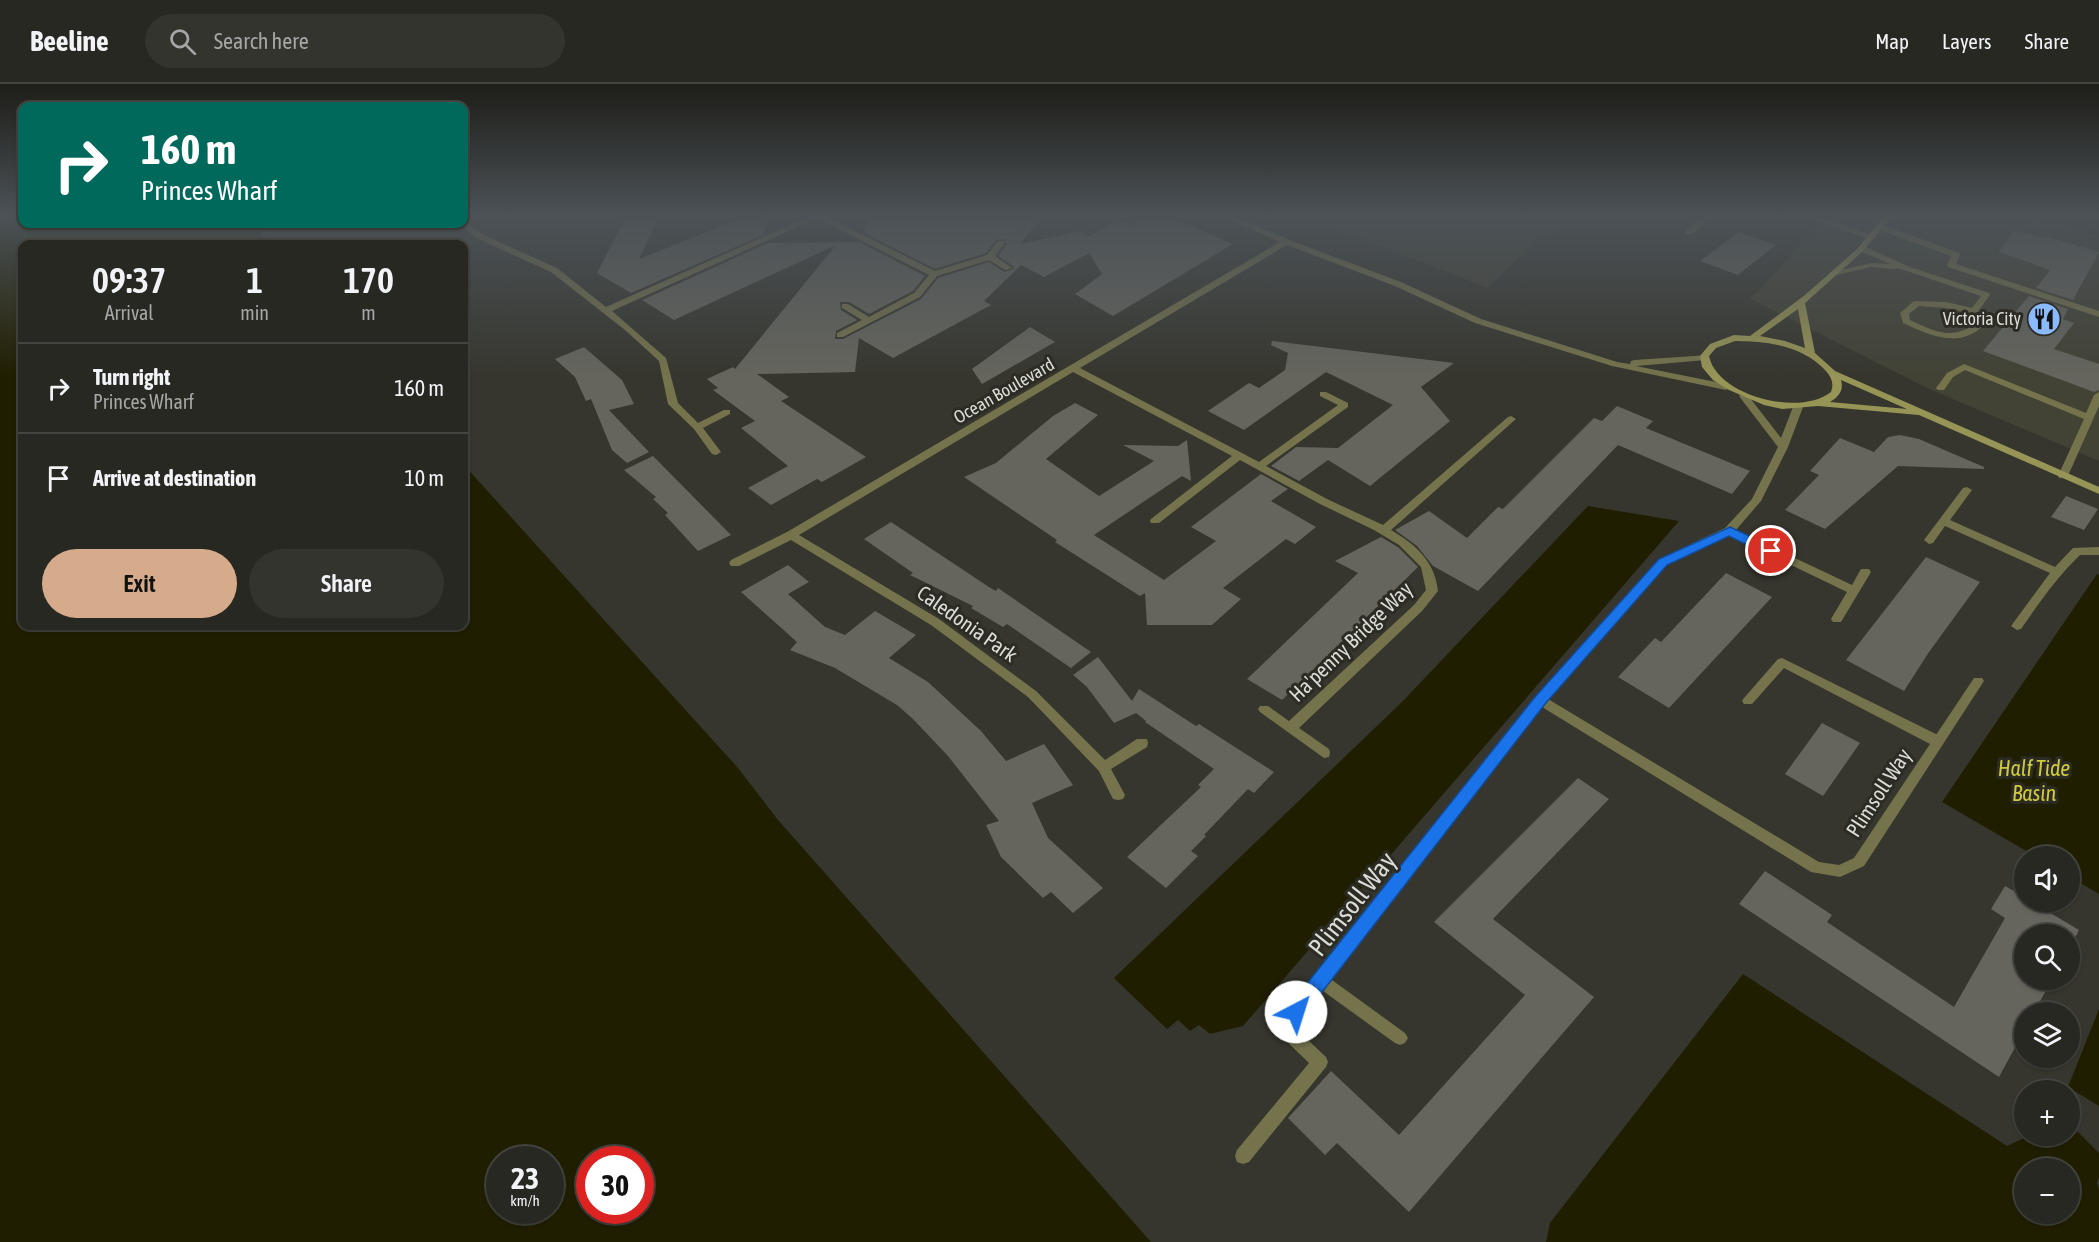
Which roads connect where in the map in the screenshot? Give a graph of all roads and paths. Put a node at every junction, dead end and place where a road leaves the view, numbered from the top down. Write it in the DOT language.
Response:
graph roads {
  1 [pos="553,269"];
  2 [pos="697,269"];
  3 [pos="924,269"];
  4 [pos="950,269"];
  5 [pos="1241,269"];
  6 [pos="1358,269"];
  7 [pos="1840,269"];
  8 [pos="1854,269"];
  9 [pos="1907,269"];
  10 [pos="1962,269"];
  11 [pos="934,274"];
  12 [pos="1834,274"];
  13 [pos="1801,303"];
  14 [pos="845,306"];
  15 [pos="604,311"];
  16 [pos="1974,311"];
  17 [pos="2099,314"];
  18 [pos="868,320"];
  19 [pos="840,335"];
  20 [pos="1752,338"];
  21 [pos="1811,355"];
  22 [pos="1706,357"];
  23 [pos="1615,364"];
  24 [pos="1074,369"];
  25 [pos="1833,373"];
  26 [pos="1726,387"];
  27 [pos="1941,388"];
  28 [pos="1323,394"];
  29 [pos="2099,395"];
  30 [pos="1744,396"];
  31 [pos="1821,404"];
  32 [pos="1798,407"];
  33 [pos="727,412"];
  34 [pos="1927,414"];
  35 [pos="2088,417"];
  36 [pos="1511,419"];
  37 [pos="697,427"];
  38 [pos="1783,447"];
  39 [pos="716,452"];
  40 [pos="1240,456"];
  41 [pos="1260,466"];
  42 [pos="2063,476"];
  43 [pos="1966,490"];
  44 [pos="2099,491"];
  45 [pos="1155,521"];
  46 [pos="1942,521"];
  47 [pos="1383,531"];
  48 [pos="1730,531"];
  49 [pos="791,535"];
  50 [pos="1929,540"];
  51 [pos="2099,551"];
  52 [pos="735,563"];
  53 [pos="2055,571"];
  54 [pos="1865,572"];
  55 [pos="1853,590"];
  56 [pos="1837,619"];
  57 [pos="2017,626"];
  58 [pos="1978,681"];
  59 [pos="1540,700"];
  60 [pos="1748,701"];
  61 [pos="1264,709"];
  62 [pos="1290,728"];
  63 [pos="1937,741"];
  64 [pos="1142,743"];
  65 [pos="1324,753"];
  66 [pos="1104,767"];
  67 [pos="1118,795"];
  68 [pos="1322,981"];
  69 [pos="1400,1038"];
  70 [pos="1243,1156"];
  1 -- 15 [label="street"];
  2 -- 15 [label="street"];
  3 -- 11 [label="street"];
  4 -- 11 [label="street"];
  5 -- 24 [label="street, Ocean Boulevard"];
  6 -- 23 [label="street"];
  7 -- 12 [label="street"];
  8 -- 12 [label="street"];
  9 -- 16 [label="street"];
  10 -- 17 [label="street"];
  11 -- 18 [label="street"];
  12 -- 13 [label="street"];
  13 -- 20 [label="street"];
  13 -- 21 [label="street"];
  14 -- 18 [label="street"];
  15 -- 37 [label="street"];
  16 -- 16 [label="street"];
  18 -- 19 [label="street"];
  20 -- 21 [label="street"];
  20 -- 22 [label="street"];
  21 -- 25 [label="street"];
  22 -- 23 [label="street"];
  22 -- 26 [label="street"];
  23 -- 26 [label="street"];
  24 -- 40 [label="street, Ha'penny Bridge Way"];
  24 -- 49 [label="street, Ocean Boulevard"];
  25 -- 31 [label="street"];
  25 -- 34 [label="street"];
  26 -- 30 [label="street"];
  27 -- 35 [label="street"];
  28 -- 41 [label="street"];
  29 -- 35 [label="street"];
  30 -- 32 [label="street"];
  30 -- 38 [label="street"];
  31 -- 32 [label="street"];
  31 -- 34 [label="street"];
  32 -- 38 [label="street, Plimsoll Way"];
  33 -- 37 [label="street"];
  34 -- 42 [label="street"];
  35 -- 42 [label="street"];
  36 -- 47 [label="street"];
  37 -- 39 [label="street"];
  38 -- 48 [label="street, Plimsoll Way"];
  40 -- 41 [label="street, Ha'penny Bridge Way"];
  40 -- 45 [label="street"];
  41 -- 47 [label="street, Ha'penny Bridge Way"];
  42 -- 44 [label="street"];
  43 -- 46 [label="street"];
  46 -- 50 [label="street"];
  46 -- 53 [label="street"];
  47 -- 62 [label="street, Ha'penny Bridge Way"];
  48 -- 55 [label="street"];
  48 -- 59 [label="street, Plimsoll Way"];
  49 -- 52 [label="street, Ocean Boulevard"];
  49 -- 66 [label="street, Caledonia Park"];
  51 -- 53 [label="street"];
  53 -- 57 [label="street"];
  54 -- 55 [label="street"];
  55 -- 56 [label="street"];
  58 -- 63 [label="street, Plimsoll Way"];
  59 -- 63 [label="street, Plimsoll Way"];
  59 -- 68 [label="street, Plimsoll Way"];
  60 -- 63 [label="street"];
  61 -- 62 [label="street, Ha'penny Bridge Way"];
  62 -- 65 [label="street, Ha'penny Bridge Way"];
  64 -- 66 [label="street"];
  66 -- 67 [label="street, Caledonia Park"];
  68 -- 69 [label="street"];
  68 -- 70 [label="street, Plimsoll Way"];
}
